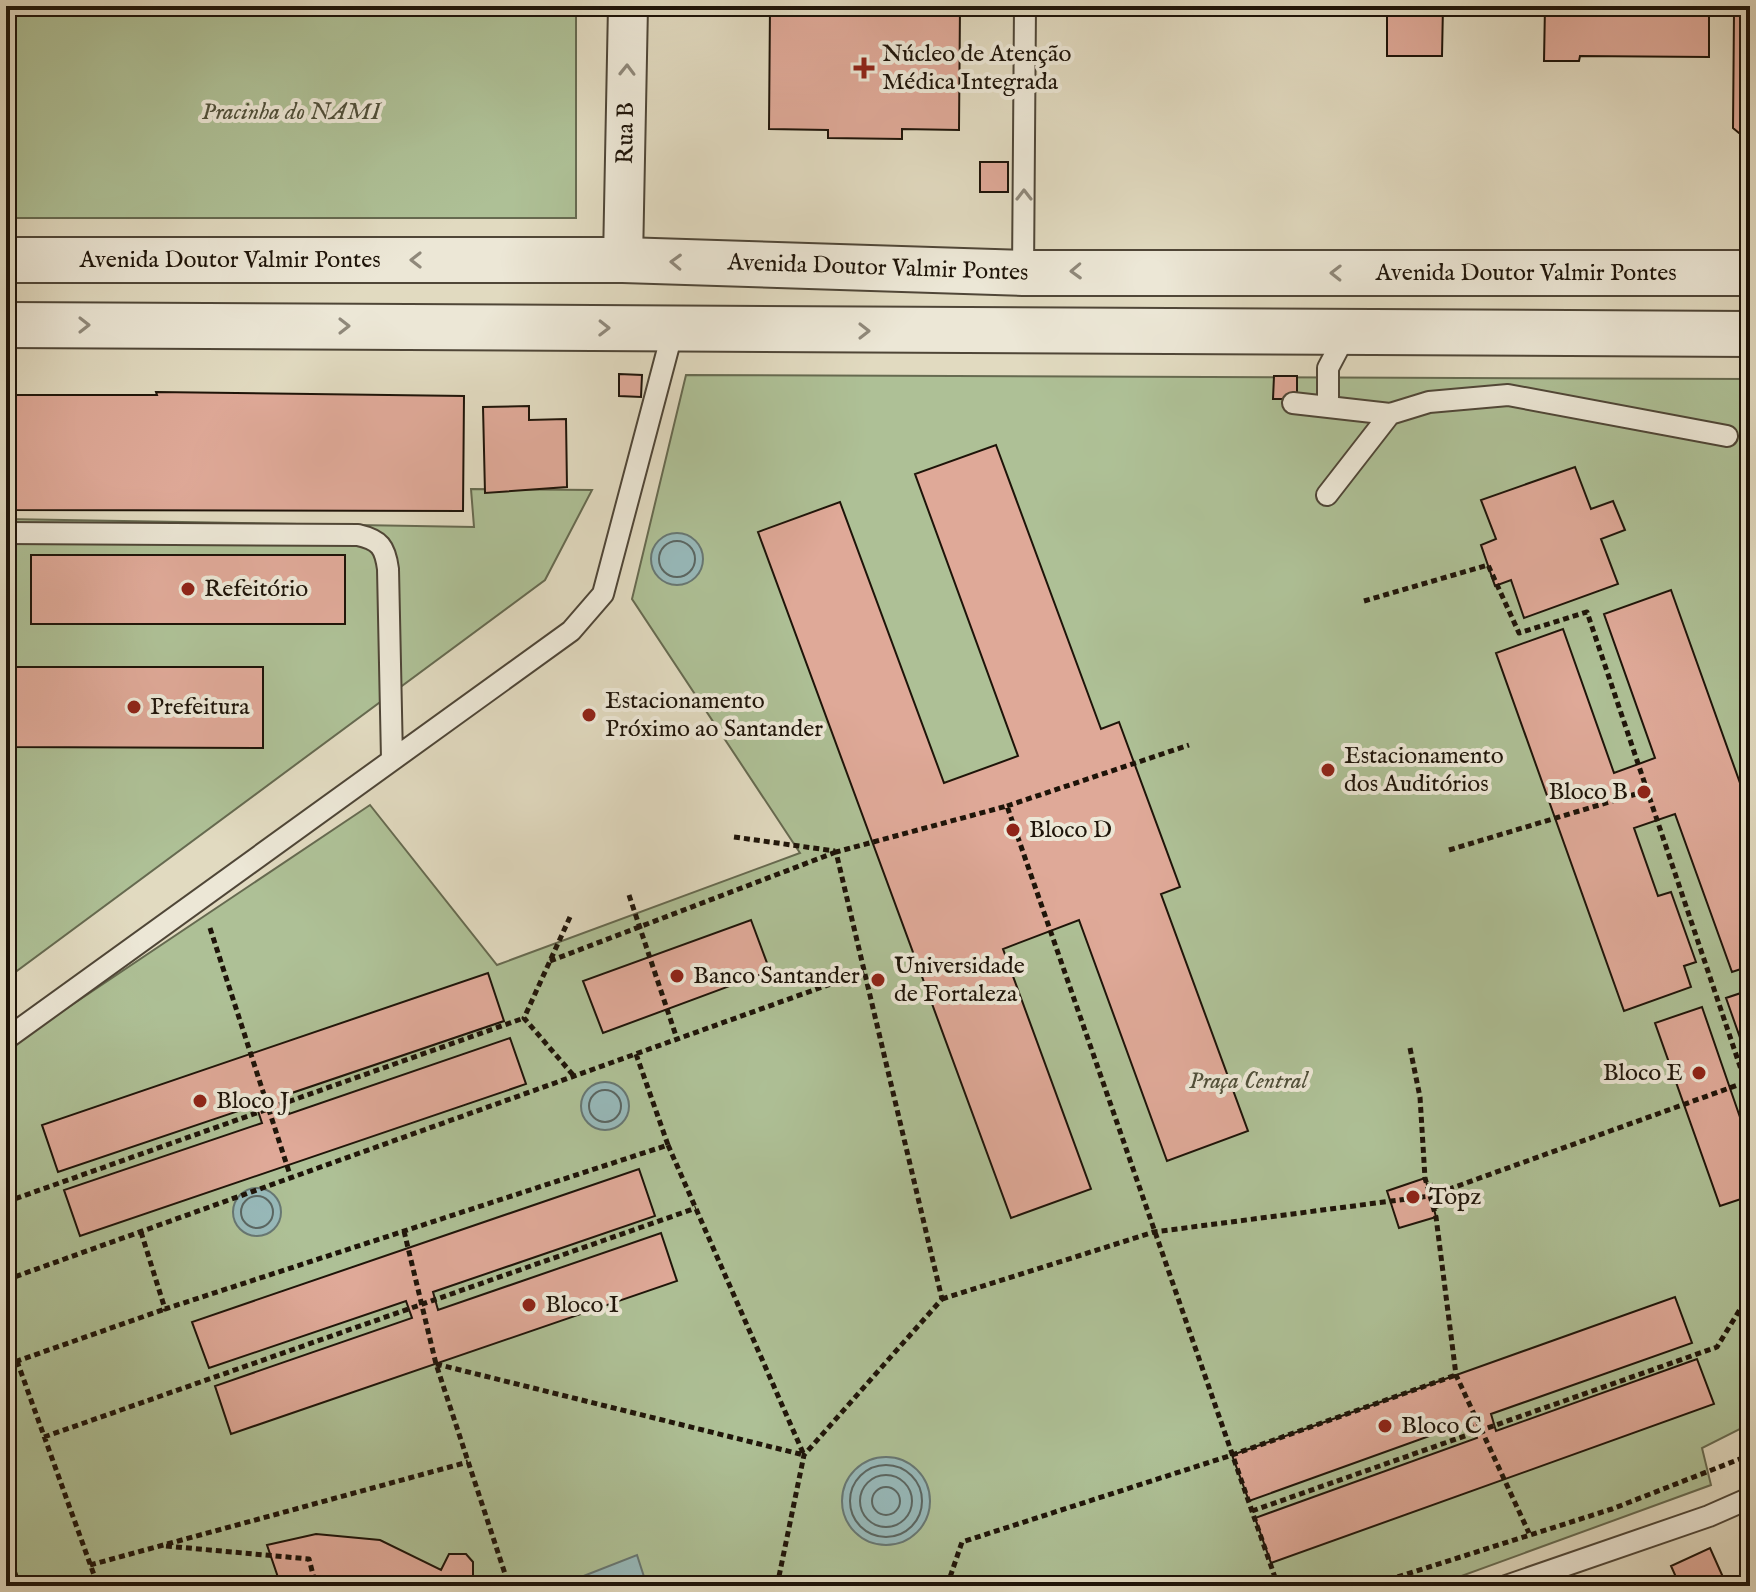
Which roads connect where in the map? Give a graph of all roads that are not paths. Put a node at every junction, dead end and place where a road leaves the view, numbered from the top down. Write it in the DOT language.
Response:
graph roads {
  1 [pos="628,6"];
  2 [pos="1025,6"];
  3 [pos="6,260"];
  4 [pos="623,260"];
  5 [pos="1023,273"];
  6 [pos="1750,273"];
  7 [pos="6,325"];
  8 [pos="673,330"];
  9 [pos="1347,332"];
  10 [pos="1750,334"];
  11 [pos="1293,403"];
  12 [pos="1328,406"];
  13 [pos="1390,414"];
  14 [pos="1727,436"];
  15 [pos="1327,495"];
  16 [pos="6,533"];
  17 [pos="392,759"];
  18 [pos="6,1039"];
  19 [pos="1750,1498"];
  20 [pos="1750,1509"];
  21 [pos="1506,1586"];
  4 -- 1 [label="street, Rua B, one-way"];
  5 -- 2 [label="lane, one-way"];
  4 -- 3 [label="street, Avenida Doutor Valmir Pontes, one-way"];
  5 -- 4 [label="street, Avenida Doutor Valmir Pontes, one-way"];
  6 -- 5 [label="street, Avenida Doutor Valmir Pontes, one-way"];
  7 -- 8 [label="street, one-way"];
  8 -- 9 [label="street, one-way"];
  8 -- 17 [label="lane"];
  9 -- 10 [label="street"];
  9 -- 12 [label="lane"];
  11 -- 12 [label="lane"];
  12 -- 13 [label="lane"];
  13 -- 14 [label="lane"];
  13 -- 15 [label="lane"];
  16 -- 17 [label="lane"];
  17 -- 18 [label="lane"];
  19 -- 20 [label="lane"];
  19 -- 21 [label="lane"];
}
